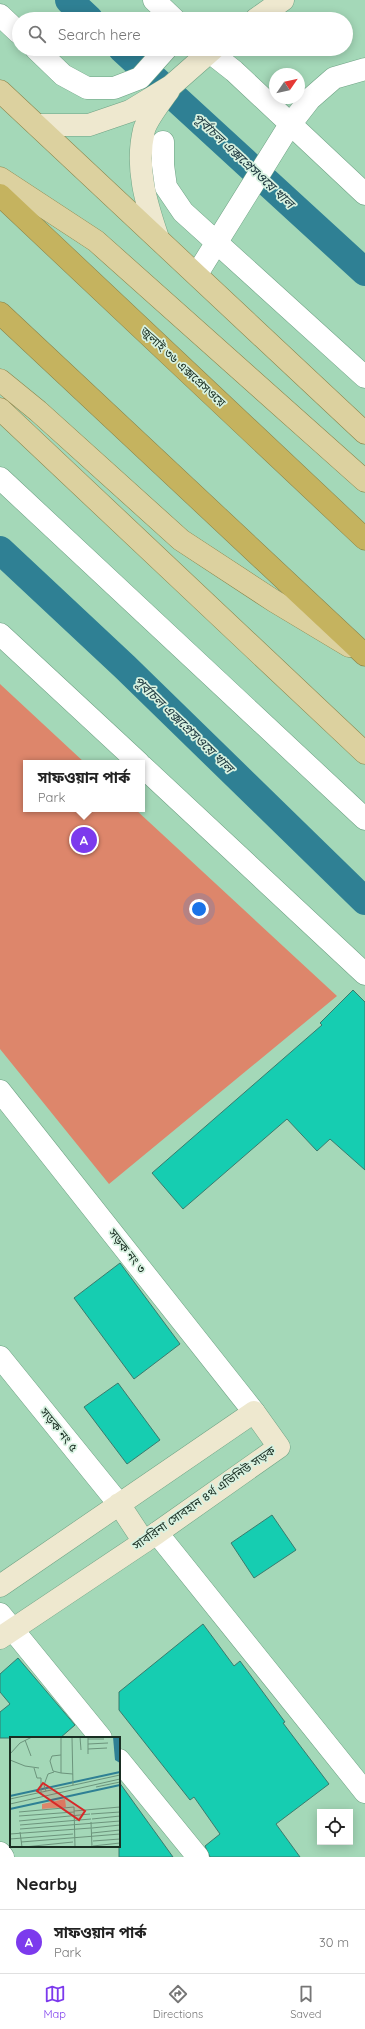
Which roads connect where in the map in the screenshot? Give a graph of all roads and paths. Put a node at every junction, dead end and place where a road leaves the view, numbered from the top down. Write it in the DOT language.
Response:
graph roads {
  1 [pos="154,0"];
  2 [pos="283,0"];
  3 [pos="167,12"];
  4 [pos="266,12"];
  5 [pos="0,16"];
  6 [pos="12,27"];
  7 [pos="43,56"];
  8 [pos="160,56"];
  9 [pos="203,56"];
  10 [pos="216,56"];
  11 [pos="365,69"];
  12 [pos="171,86"];
  13 [pos="0,91"];
  14 [pos="37,125"];
  15 [pos="163,142"];
  16 [pos="0,178"];
  17 [pos="365,194"];
  18 [pos="0,195"];
  19 [pos="158,238"];
  20 [pos="197,274"];
  21 [pos="0,313"];
  22 [pos="365,377"];
  23 [pos="0,380"];
  24 [pos="0,409"];
  25 [pos="365,433"];
  26 [pos="0,478"];
  27 [pos="365,481"];
  28 [pos="365,539"];
  29 [pos="0,634"];
  30 [pos="365,656"];
  31 [pos="365,753"];
  32 [pos="136,760"];
  33 [pos="145,769"];
  34 [pos="365,819"];
  35 [pos="365,974"];
  36 [pos="0,1091"];
  37 [pos="0,1357"];
  38 [pos="254,1412"];
  39 [pos="118,1504"];
  40 [pos="150,1537"];
  41 [pos="0,1586"];
  42 [pos="4,1627"];
  43 [pos="100,1737"];
  44 [pos="120,1761"];
  45 [pos="365,1792"];
  46 [pos="0,1853"];
  47 [pos="3,1857"];
  48 [pos="198,1857"];
  1 -- 3 [label="street"];
  2 -- 4 [label="street"];
  5 -- 6 [label="street"];
  7 -- 8 [label="street"];
  9 -- 12 [label="street"];
  10 -- 17 [label="street"];
  11 -- 20 [label="street"];
  12 -- 14 [label="street"];
  12 -- 19 [label="street"];
  13 -- 14 [label="main road"];
  14 -- 19 [label="main road"];
  15 -- 22 [label="street"];
  16 -- 27 [label="main road"];
  18 -- 28 [label="highway, জুলাই ৩৬ এক্সপ্রেসওয়ে"];
  19 -- 20 [label="main road"];
  20 -- 25 [label="main road"];
  21 -- 30 [label="highway"];
  23 -- 30 [label="main road"];
  24 -- 31 [label="main road"];
  26 -- 34 [label="street"];
  29 -- 32 [label="street"];
  33 -- 35 [label="street"];
  36 -- 38 [label="street, সড়ক নং ৩"];
  37 -- 39 [label="street, সড়ক নং ৫"];
  38 -- 39 [label="street"];
  38 -- 40 [label="street, সাবরিনা সোবহান ৪র্থ এভিনিউ সড়ক"];
  39 -- 40 [label="street"];
  39 -- 41 [label="street"];
  40 -- 42 [label="street, সাবরিনা সোবহান ৪র্থ এভিনিউ সড়ক"];
  40 -- 45 [label="street"];
  42 -- 43 [label="street"];
  44 -- 48 [label="street"];
  46 -- 47 [label="street"];
}
